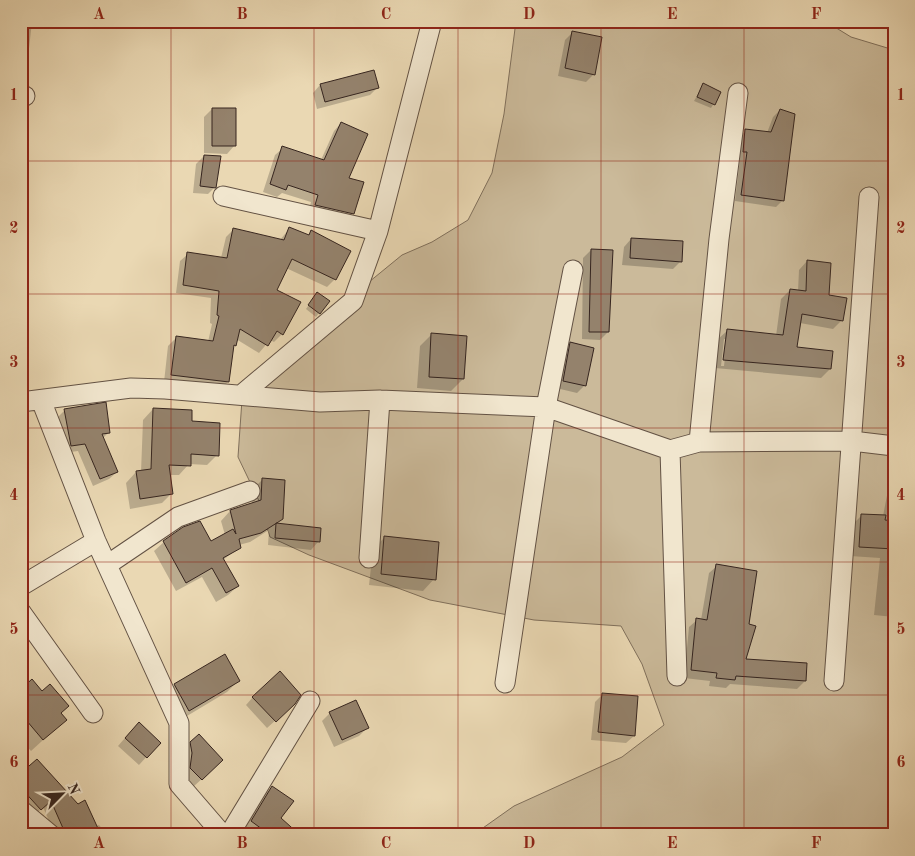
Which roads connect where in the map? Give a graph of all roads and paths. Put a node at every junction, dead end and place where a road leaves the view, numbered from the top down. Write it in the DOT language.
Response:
graph roads {
  1 [pos="432,21"];
  2 [pos="738,93"];
  3 [pos="223,196"];
  4 [pos="869,197"];
  5 [pos="378,232"];
  6 [pos="573,270"];
  7 [pos="241,395"];
  8 [pos="41,400"];
  9 [pos="380,400"];
  10 [pos="21,402"];
  11 [pos="546,407"];
  12 [pos="852,441"];
  13 [pos="699,442"];
  14 [pos="894,446"];
  15 [pos="670,450"];
  16 [pos="250,491"];
  17 [pos="96,540"];
  18 [pos="369,558"];
  19 [pos="107,565"];
  20 [pos="21,586"];
  21 [pos="21,612"];
  22 [pos="678,676"];
  23 [pos="834,681"];
  24 [pos="505,683"];
  25 [pos="310,701"];
  26 [pos="93,713"];
  27 [pos="21,810"];
  28 [pos="51,835"];
  29 [pos="223,835"];
  30 [pos="229,835"];
  1 -- 5 [label="street"];
  2 -- 13 [label="street"];
  3 -- 5 [label="street"];
  4 -- 12 [label="street"];
  5 -- 7 [label="street"];
  6 -- 11 [label="street"];
  7 -- 8 [label="street"];
  7 -- 9 [label="street"];
  8 -- 10 [label="street"];
  8 -- 17 [label="street"];
  9 -- 11 [label="street"];
  9 -- 18 [label="street"];
  11 -- 15 [label="street"];
  11 -- 24 [label="street"];
  12 -- 13 [label="street"];
  12 -- 14 [label="street"];
  12 -- 23 [label="street"];
  13 -- 15 [label="street"];
  15 -- 22 [label="street"];
  16 -- 19 [label="street"];
  17 -- 19 [label="street"];
  17 -- 20 [label="street"];
  19 -- 29 [label="street"];
  21 -- 26 [label="street"];
  25 -- 30 [label="street"];
  27 -- 28 [label="street"];
}
